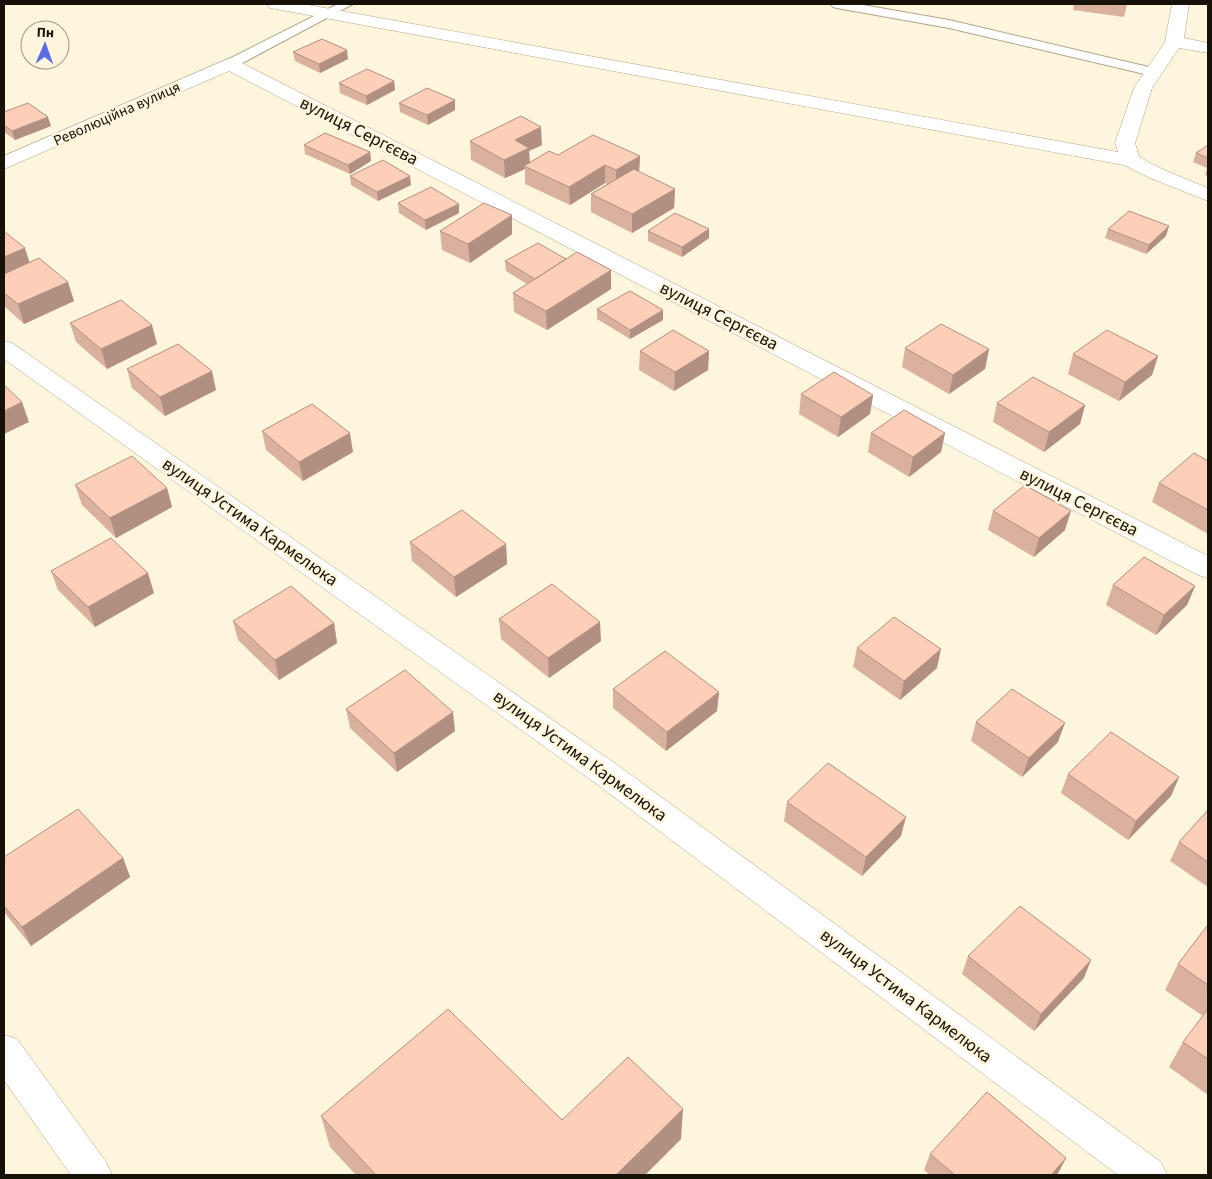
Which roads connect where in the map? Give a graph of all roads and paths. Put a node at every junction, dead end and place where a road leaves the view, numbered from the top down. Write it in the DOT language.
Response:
graph roads {
  1 [pos="276,4"];
  2 [pos="347,4"];
  3 [pos="837,4"];
  4 [pos="1181,4"];
  5 [pos="328,13"];
  6 [pos="1174,42"];
  7 [pos="1208,48"];
  8 [pos="230,64"];
  9 [pos="1153,72"];
  10 [pos="1130,160"];
  11 [pos="4,163"];
  12 [pos="1208,195"];
  13 [pos="4,348"];
  14 [pos="1208,568"];
  15 [pos="4,1051"];
  16 [pos="93,1175"];
  17 [pos="1148,1175"];
  1 -- 5 [label="street"];
  2 -- 5 [label="lane"];
  3 -- 9 [label="lane"];
  4 -- 6 [label="street"];
  5 -- 8 [label="lane"];
  5 -- 10 [label="street"];
  6 -- 7 [label="street"];
  6 -- 9 [label="street"];
  8 -- 11 [label="street, Революційна вулиця"];
  8 -- 14 [label="street, вулиця Сергєєва"];
  9 -- 10 [label="street"];
  10 -- 12 [label="street"];
  13 -- 17 [label="street, вулиця Устима Кармелюка"];
  15 -- 16 [label="street"];
}
